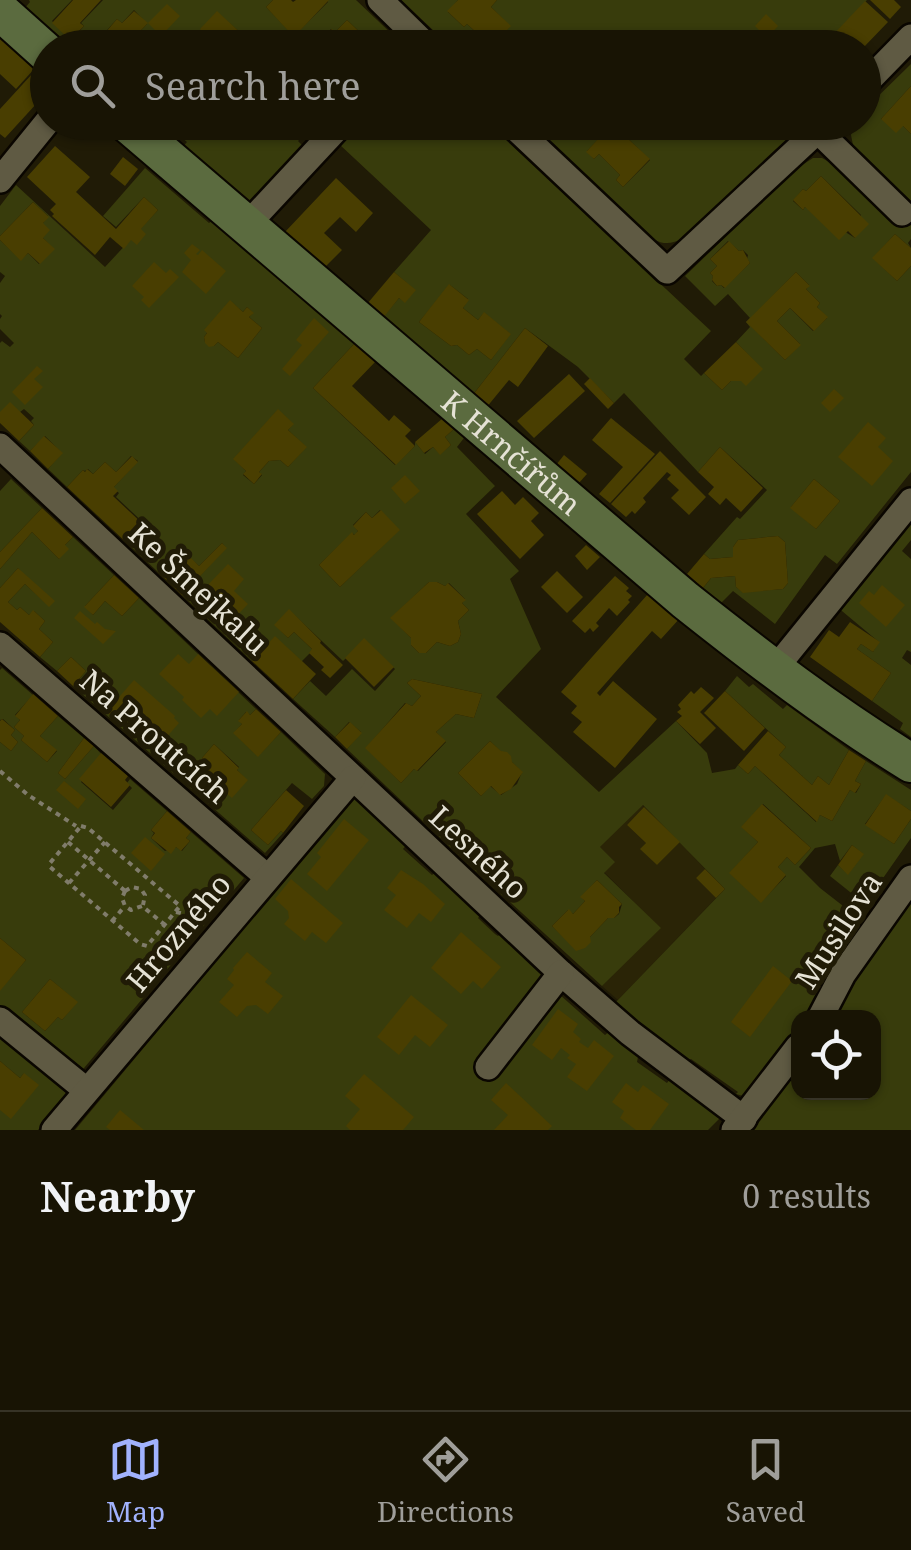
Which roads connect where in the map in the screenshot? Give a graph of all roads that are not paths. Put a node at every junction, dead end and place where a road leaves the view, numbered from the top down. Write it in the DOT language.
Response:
graph roads {
  1 [pos="380,0"];
  2 [pos="0,11"];
  3 [pos="407,30"];
  4 [pos="911,37"];
  5 [pos="30,38"];
  6 [pos="881,68"];
  7 [pos="33,140"];
  8 [pos="147,140"];
  9 [pos="326,140"];
  10 [pos="528,140"];
  11 [pos="809,140"];
  12 [pos="835,140"];
  13 [pos="0,180"];
  14 [pos="902,213"];
  15 [pos="246,225"];
  16 [pos="0,446"];
  17 [pos="911,501"];
  18 [pos="0,644"];
  19 [pos="774,670"];
  20 [pos="911,763"];
  21 [pos="353,778"];
  22 [pos="268,877"];
  23 [pos="911,878"];
  24 [pos="561,973"];
  25 [pos="824,1010"];
  26 [pos="0,1020"];
  27 [pos="791,1056"];
  28 [pos="488,1067"];
  29 [pos="86,1090"];
  30 [pos="739,1125"];
  31 [pos="54,1130"];
  1 -- 3 [label="street"];
  2 -- 5 [label="street"];
  4 -- 6 [label="street"];
  7 -- 13 [label="street"];
  8 -- 15 [label="street, K Hrnčířům"];
  9 -- 15 [label="street"];
  10 -- 11 [label="street"];
  12 -- 14 [label="street"];
  15 -- 19 [label="street, K Hrnčířům"];
  16 -- 21 [label="street, Ke Šmejkalu"];
  17 -- 19 [label="street"];
  18 -- 22 [label="street, Na Proutcích"];
  19 -- 20 [label="street, K Hrnčířům"];
  21 -- 22 [label="street, Hrozného"];
  21 -- 24 [label="street, Lesného"];
  22 -- 29 [label="street, Hrozného"];
  23 -- 25 [label="street, Musilova"];
  24 -- 28 [label="street"];
  24 -- 30 [label="street, Lesného"];
  26 -- 29 [label="street"];
  27 -- 30 [label="street"];
  29 -- 31 [label="street, Hrozného"];
}
